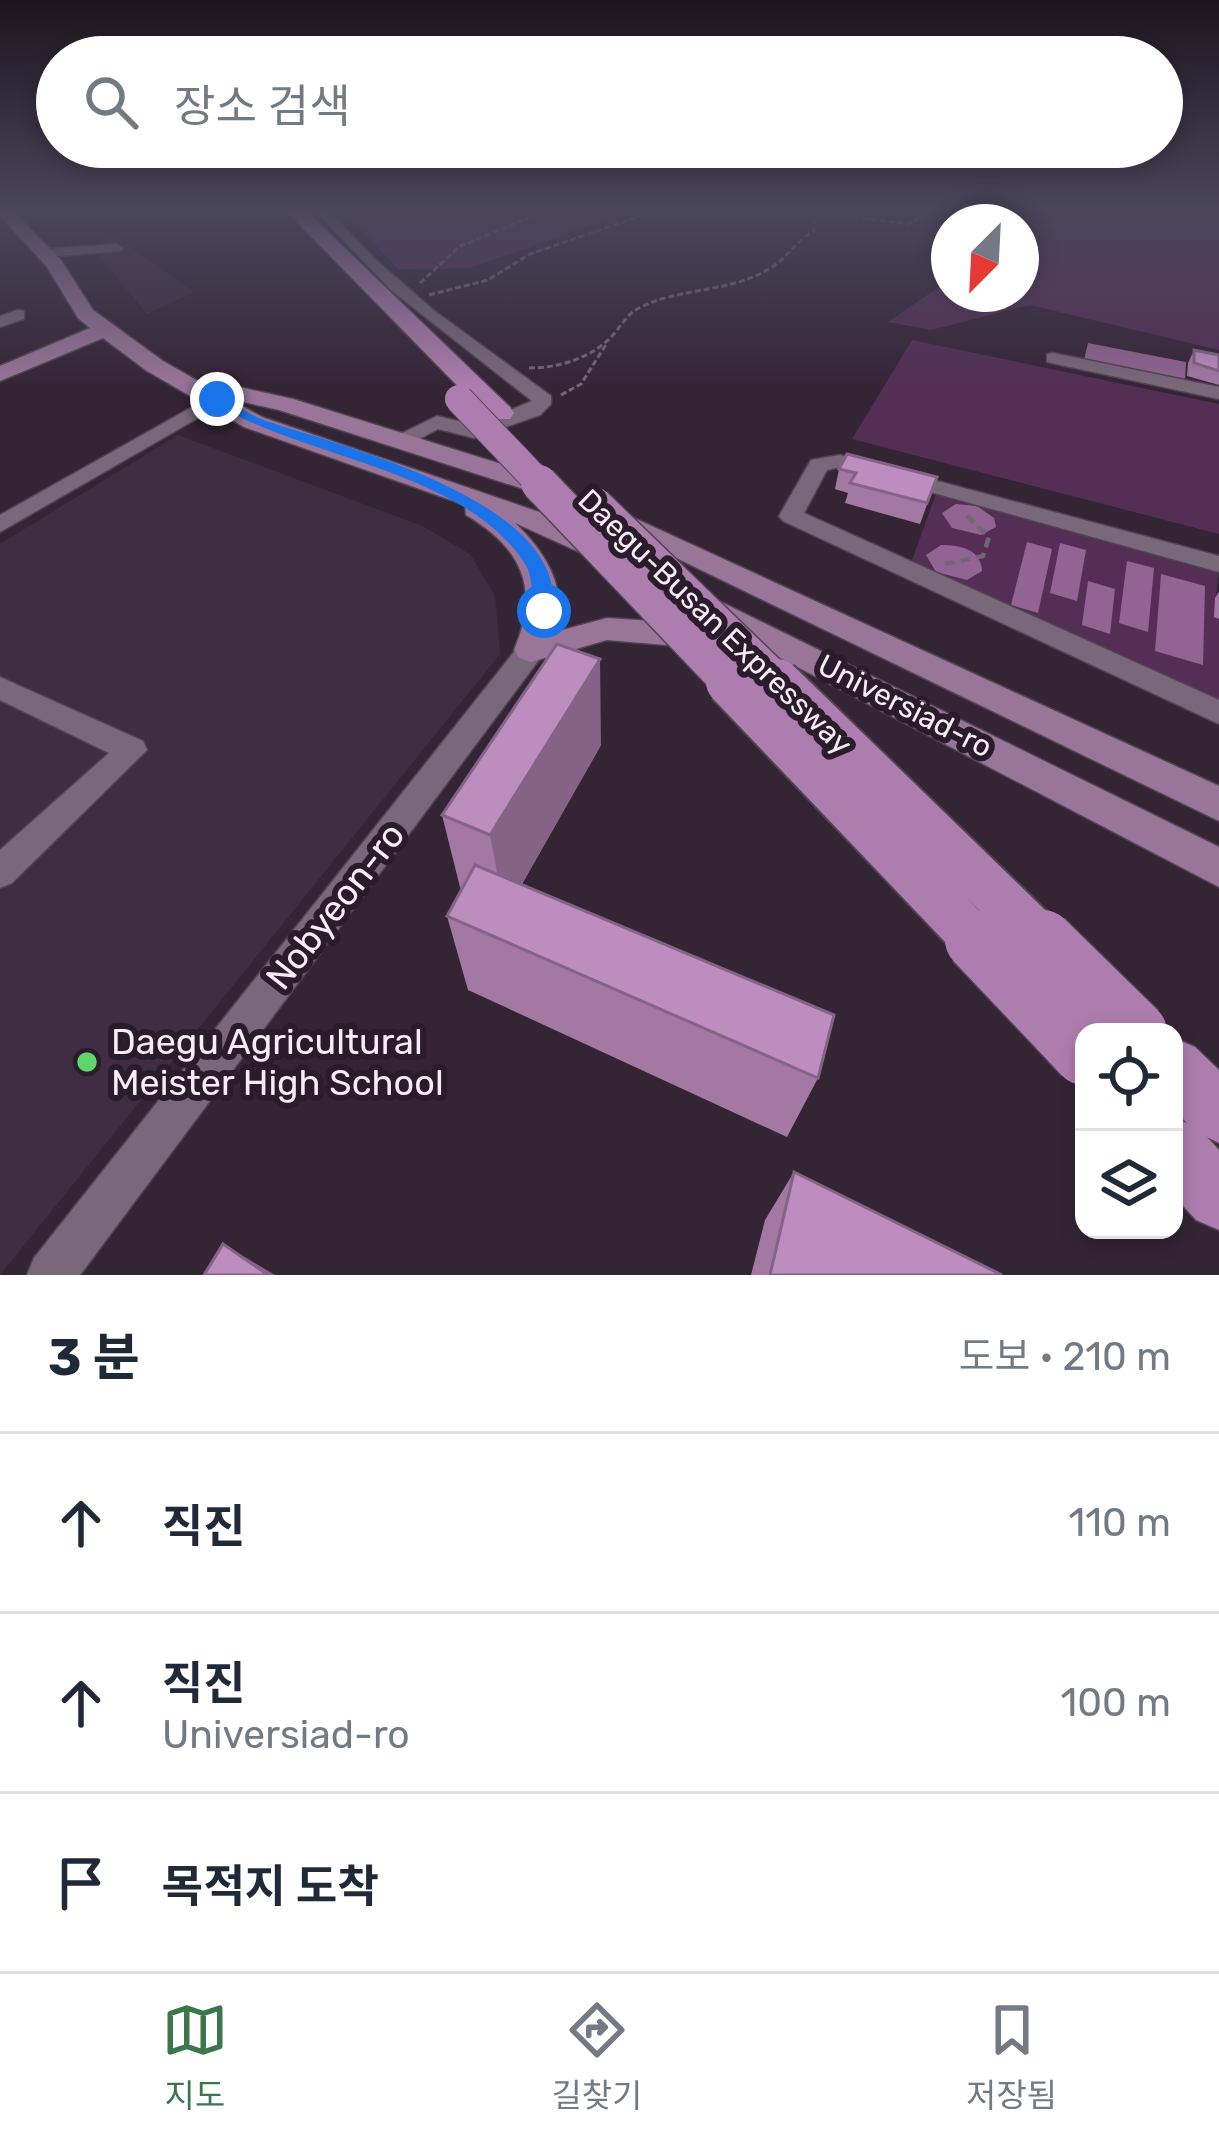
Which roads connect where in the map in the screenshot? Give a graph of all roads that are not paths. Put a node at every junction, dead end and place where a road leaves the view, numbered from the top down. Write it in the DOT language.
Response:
graph roads {
  1 [pos="56,270"];
  2 [pos="344,270"];
  3 [pos="344,270"];
  4 [pos="375,270"];
  5 [pos="103,330"];
  6 [pos="1054,358"];
  7 [pos="0,374"];
  8 [pos="204,391"];
  9 [pos="1219,393"];
  10 [pos="488,395"];
  11 [pos="396,452"];
  12 [pos="0,525"];
  13 [pos="1219,564"];
  14 [pos="531,650"];
  15 [pos="865,685"];
  16 [pos="0,688"];
  17 [pos="1219,713"];
  18 [pos="1219,804"];
  19 [pos="1219,868"];
  20 [pos="0,872"];
  21 [pos="1128,1023"];
  22 [pos="1075,1045"];
  23 [pos="1183,1077"];
  24 [pos="1219,1112"];
  25 [pos="1183,1159"];
  26 [pos="1219,1197"];
  27 [pos="51,1275"];
  1 -- 5 [label="main road, Universiad-ro"];
  2 -- 10 [label="highway, Daegu-Busan Expressway"];
  3 -- 10 [label="highway, Daegu-Busan Expressway"];
  4 -- 10 [label="street"];
  5 -- 7 [label="main road"];
  5 -- 8 [label="main road, Universiad-ro"];
  6 -- 9 [label="street"];
  8 -- 11 [label="main road, Universiad-ro"];
  8 -- 12 [label="street"];
  10 -- 11 [label="street"];
  10 -- 21 [label="highway, Daegu-Busan Expressway, bridge"];
  10 -- 22 [label="highway, Daegu-Busan Expressway, bridge"];
  11 -- 14 [label="main road"];
  11 -- 15 [label="main road, Universiad-ro"];
  11 -- 18 [label="main road, Universiad-ro"];
  13 -- 17 [label="street"];
  14 -- 15 [label="main road"];
  14 -- 27 [label="street, Nobyeon-ro"];
  15 -- 19 [label="main road, Universiad-ro"];
  16 -- 20 [label="street"];
  23 -- 24 [label="highway"];
  25 -- 26 [label="highway"];
}
